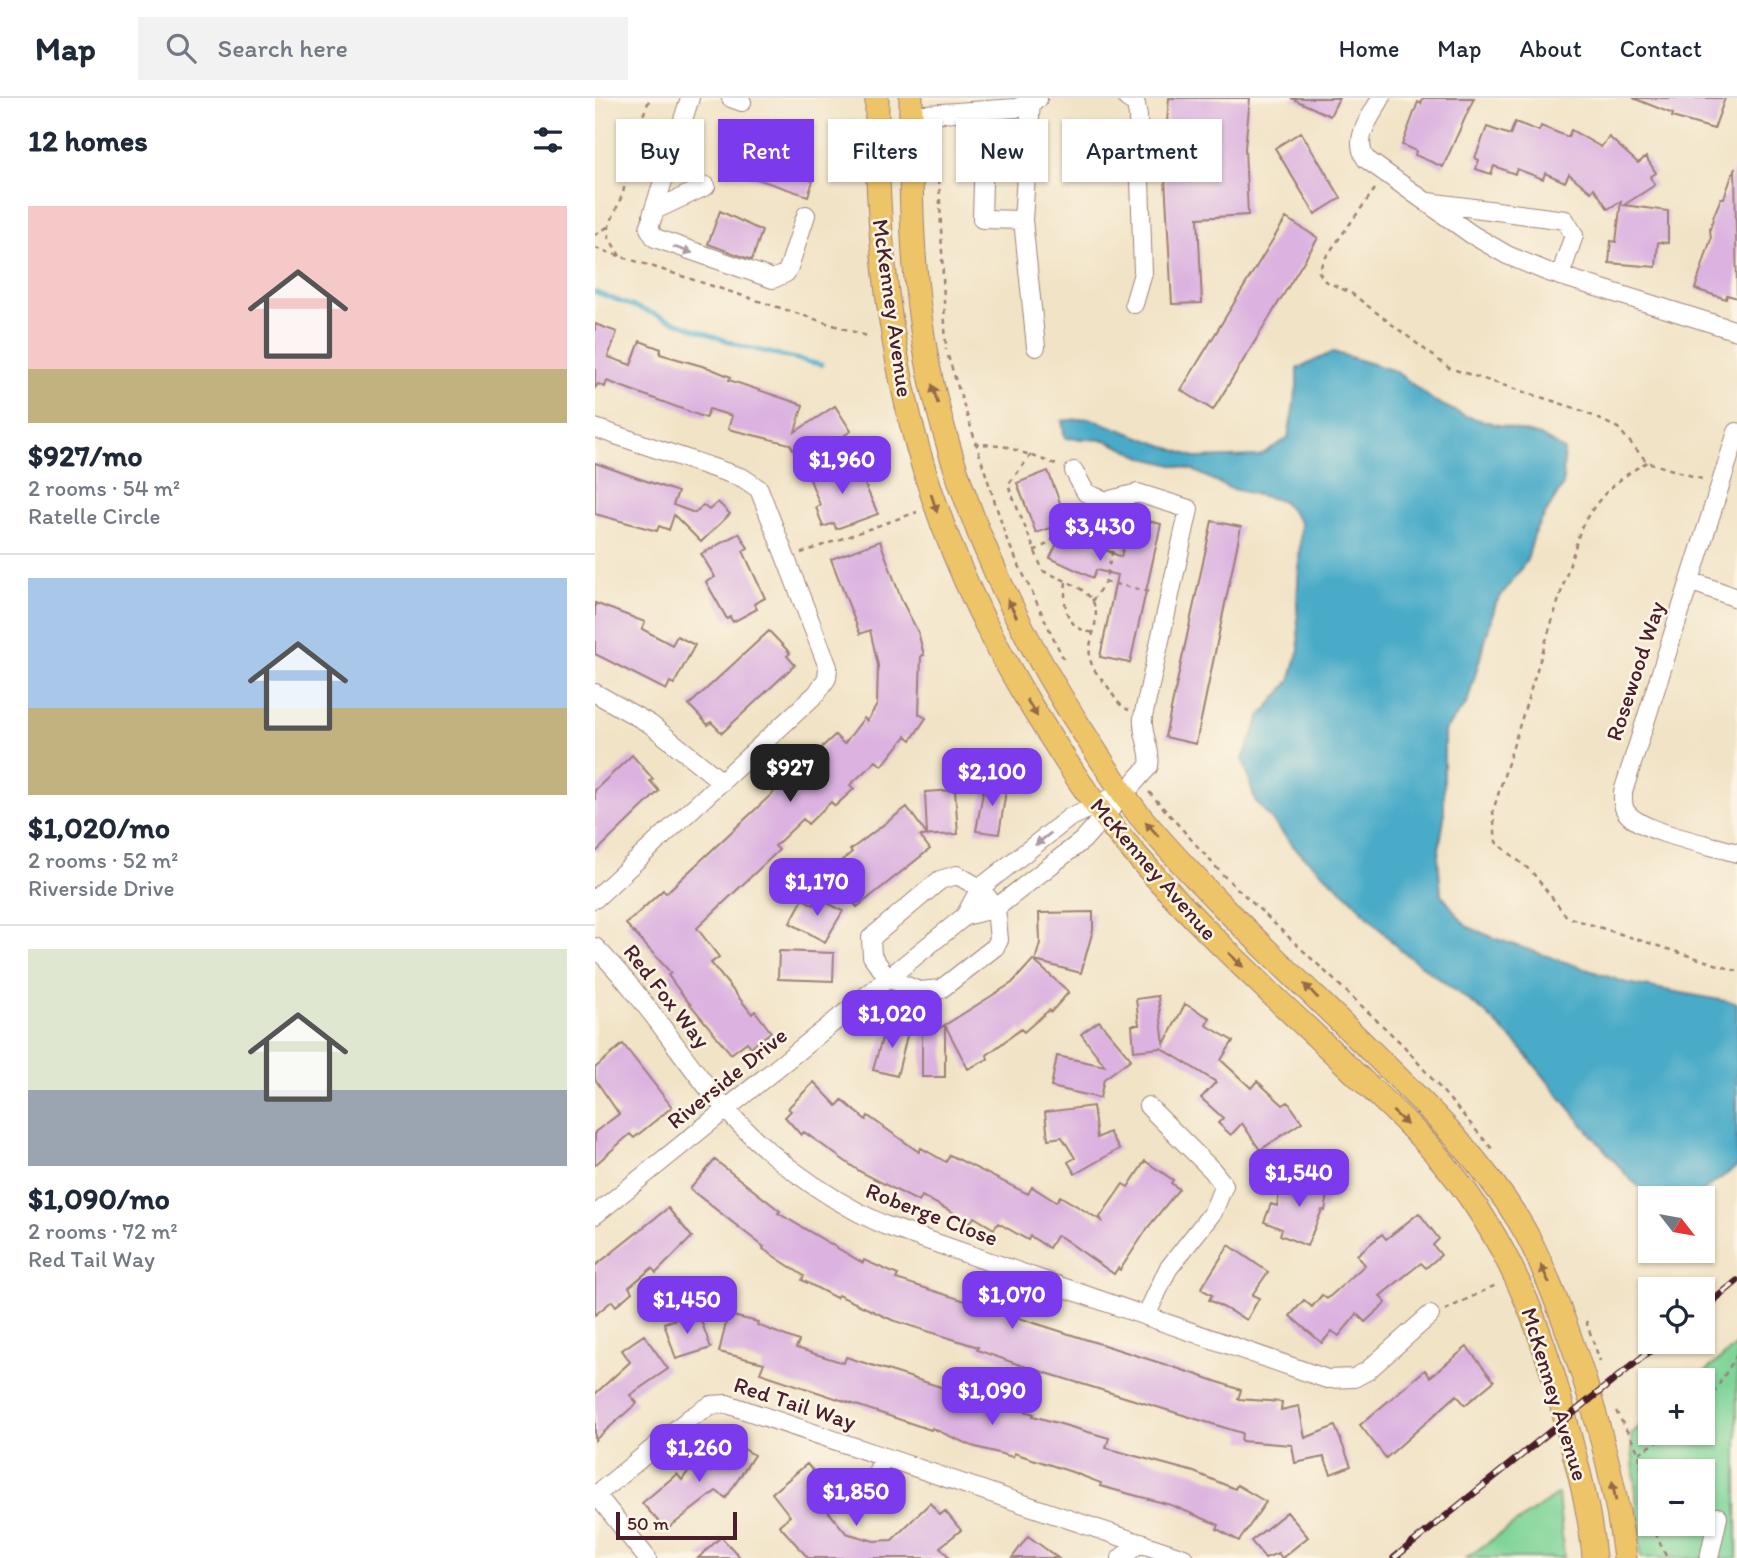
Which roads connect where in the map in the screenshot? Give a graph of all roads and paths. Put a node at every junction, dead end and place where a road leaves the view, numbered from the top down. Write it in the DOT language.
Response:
graph roads {
  1 [pos="650,98"];
  2 [pos="689,98"];
  3 [pos="877,98"];
  4 [pos="1127,98"];
  5 [pos="1381,98"];
  6 [pos="1036,100"];
  7 [pos="911,106"];
  8 [pos="1033,119"];
  9 [pos="938,182"];
  10 [pos="983,182"];
  11 [pos="1025,182"];
  12 [pos="706,186"];
  13 [pos="1375,189"];
  14 [pos="1425,202"];
  15 [pos="806,215"];
  16 [pos="651,220"];
  17 [pos="1023,220"];
  18 [pos="609,226"];
  19 [pos="595,235"];
  20 [pos="595,248"];
  21 [pos="620,256"];
  22 [pos="1560,276"];
  23 [pos="1134,304"];
  24 [pos="1737,331"];
  25 [pos="870,337"];
  26 [pos="1036,347"];
  27 [pos="595,428"];
  28 [pos="1737,432"];
  29 [pos="973,443"];
  30 [pos="1031,455"];
  31 [pos="1647,461"];
  32 [pos="1075,471"];
  33 [pos="1730,476"];
  34 [pos="1702,479"];
  35 [pos="1125,497"];
  36 [pos="1099,498"];
  37 [pos="921,510"];
  38 [pos="1034,551"];
  39 [pos="785,560"];
  40 [pos="1690,581"];
  41 [pos="1066,582"];
  42 [pos="1105,582"];
  43 [pos="1169,596"];
  44 [pos="1737,598"];
  45 [pos="1092,601"];
  46 [pos="1095,634"];
  47 [pos="1067,665"];
  48 [pos="595,693"];
  49 [pos="1144,712"];
  50 [pos="722,782"];
  51 [pos="1122,793"];
  52 [pos="1100,810"];
  53 [pos="1737,853"];
  54 [pos="980,888"];
  55 [pos="595,899"];
  56 [pos="996,908"];
  57 [pos="965,916"];
  58 [pos="595,947"];
  59 [pos="1737,971"];
  60 [pos="888,978"];
  61 [pos="1148,1106"];
  62 [pos="727,1110"];
  63 [pos="595,1215"];
  64 [pos="1498,1284"];
  65 [pos="1430,1315"];
  66 [pos="1146,1316"];
  67 [pos="1737,1355"];
  68 [pos="1715,1391"];
  69 [pos="1653,1445"];
  70 [pos="1639,1453"];
  71 [pos="883,1457"];
  72 [pos="870,1492"];
  73 [pos="596,1494"];
  74 [pos="1718,1517"];
  75 [pos="1657,1536"];
  76 [pos="1142,1542"];
  77 [pos="647,1558"];
  78 [pos="1121,1558"];
  79 [pos="1184,1558"];
  80 [pos="1594,1558"];
  81 [pos="1625,1558"];
  82 [pos="1667,1558"];
  83 [pos="1709,1558"];
  1 -- 18 [label="path"];
  2 -- 16 [label="street"];
  3 -- 52 [label="main road, McKenney Avenue, one-way"];
  4 -- 23 [label="street"];
  5 -- 14 [label="street"];
  6 -- 7 [label="street"];
  6 -- 8 [label="street"];
  51 -- 7 [label="main road, McKenney Avenue, one-way"];
  9 -- 29 [label="path"];
  10 -- 17 [label="street"];
  11 -- 17 [label="street"];
  12 -- 16 [label="street"];
  13 -- 31 [label="path"];
  14 -- 22 [label="street"];
  14 -- 22 [label="street"];
  16 -- 15 [label="street, one-way"];
  17 -- 26 [label="street"];
  18 -- 19 [label="path"];
  18 -- 21 [label="path"];
  20 -- 21 [label="path"];
  21 -- 25 [label="path"];
  22 -- 24 [label="street"];
  27 -- 39 [label="street"];
  28 -- 33 [label="street, Rosewood Way"];
  29 -- 30 [label="path"];
  29 -- 47 [label="path"];
  30 -- 32 [label="path"];
  30 -- 38 [label="path"];
  31 -- 34 [label="path"];
  31 -- 59 [label="path"];
  32 -- 36 [label="street"];
  33 -- 40 [label="street, Rosewood Way"];
  35 -- 36 [label="street"];
  35 -- 42 [label="path"];
  35 -- 43 [label="street"];
  36 -- 38 [label="path"];
  37 -- 39 [label="path"];
  38 -- 41 [label="path"];
  39 -- 50 [label="street"];
  40 -- 44 [label="street"];
  40 -- 53 [label="street, Rosewood Way"];
  41 -- 45 [label="path"];
  41 -- 46 [label="path"];
  42 -- 43 [label="path"];
  42 -- 45 [label="path"];
  43 -- 49 [label="street"];
  45 -- 46 [label="path"];
  46 -- 49 [label="path"];
  48 -- 50 [label="street"];
  49 -- 51 [label="street"];
  50 -- 55 [label="street"];
  51 -- 52 [label="street, Riverside Drive"];
  81 -- 51 [label="main road, McKenney Avenue, one-way"];
  52 -- 54 [label="street, Riverside Drive, one-way"];
  52 -- 56 [label="street, Riverside Drive"];
  52 -- 80 [label="main road, McKenney Avenue, one-way"];
  54 -- 56 [label="street"];
  54 -- 57 [label="street, Riverside Drive"];
  54 -- 60 [label="street"];
  56 -- 57 [label="street, Riverside Drive"];
  56 -- 60 [label="street"];
  57 -- 60 [label="street, Riverside Drive"];
  58 -- 62 [label="street, Red Fox Way"];
  60 -- 62 [label="street, Riverside Drive"];
  61 -- 66 [label="street"];
  62 -- 63 [label="street, Riverside Drive"];
  62 -- 66 [label="street, Roberge Close"];
  64 -- 65 [label="path"];
  65 -- 66 [label="street, Roberge Close"];
  67 -- 68 [label="path"];
  69 -- 70 [label="path"];
  71 -- 72 [label="street"];
  71 -- 73 [label="street, Red Tail Way"];
  71 -- 76 [label="street, Red Tail Way"];
  73 -- 77 [label="street"];
  74 -- 83 [label="street"];
  75 -- 82 [label="path"];
  76 -- 78 [label="street"];
  76 -- 79 [label="street, Red Tail Way"];
}
